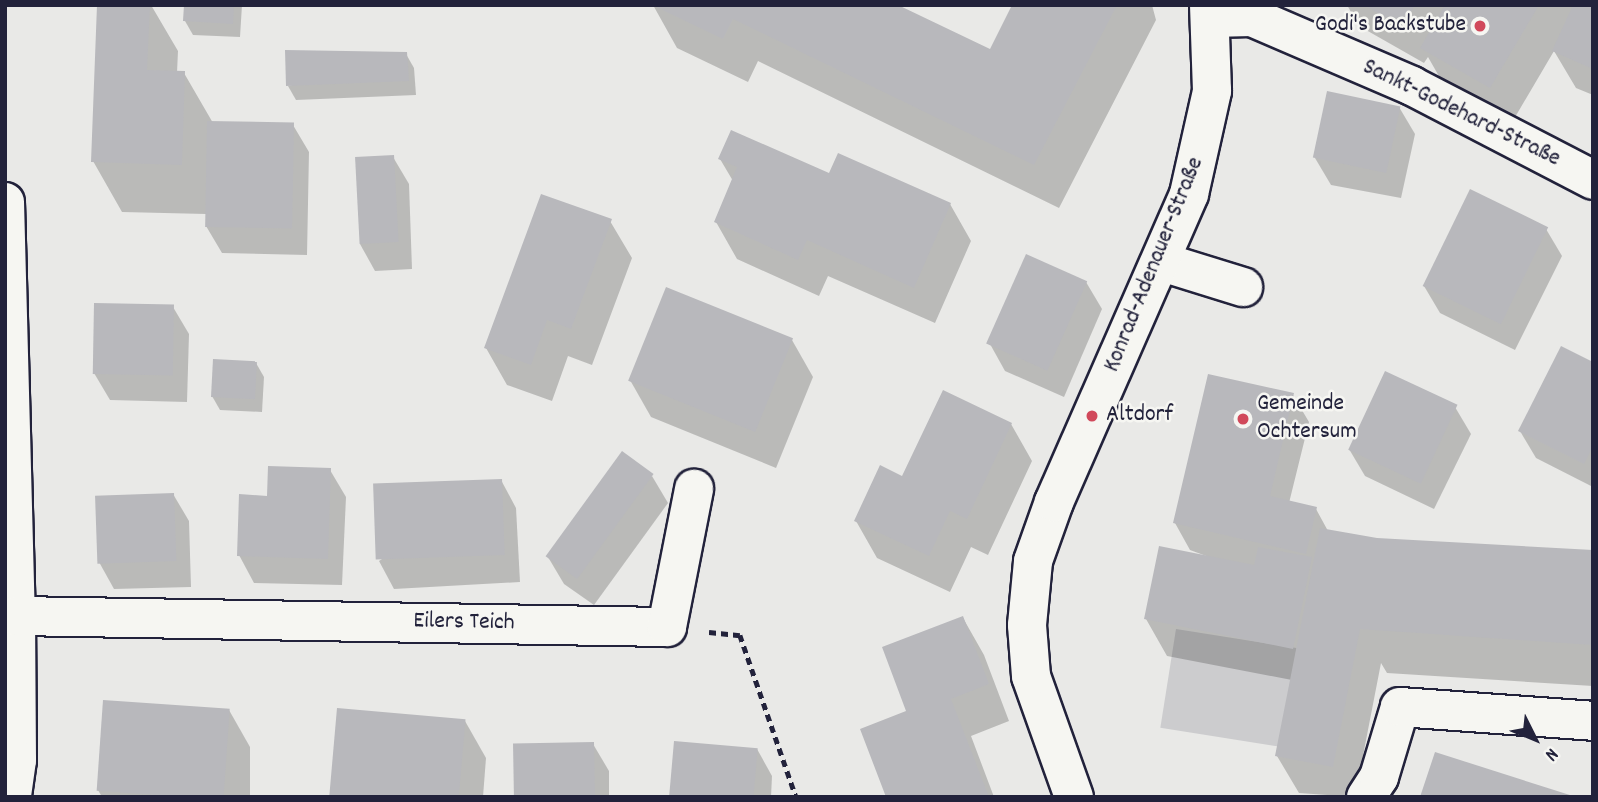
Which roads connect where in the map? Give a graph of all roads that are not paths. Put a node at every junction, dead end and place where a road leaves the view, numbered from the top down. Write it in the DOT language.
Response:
graph roads {
  1 [pos="1209,12"];
  2 [pos="1593,180"];
  3 [pos="5,202"];
  4 [pos="1161,262"];
  5 [pos="1243,287"];
  6 [pos="694,489"];
  7 [pos="16,616"];
  8 [pos="1593,722"];
  9 [pos="12,797"];
  10 [pos="1074,797"];
  11 [pos="1366,797"];
  1 -- 2 [label="street, Sankt-Godehard-Straße"];
  1 -- 4 [label="street, Konrad-Adenauer-Straße"];
  3 -- 7 [label="street"];
  4 -- 5 [label="street"];
  4 -- 10 [label="street, Konrad-Adenauer-Straße"];
  6 -- 7 [label="street, Eilers Teich"];
  7 -- 9 [label="street"];
  8 -- 11 [label="street"];
}
